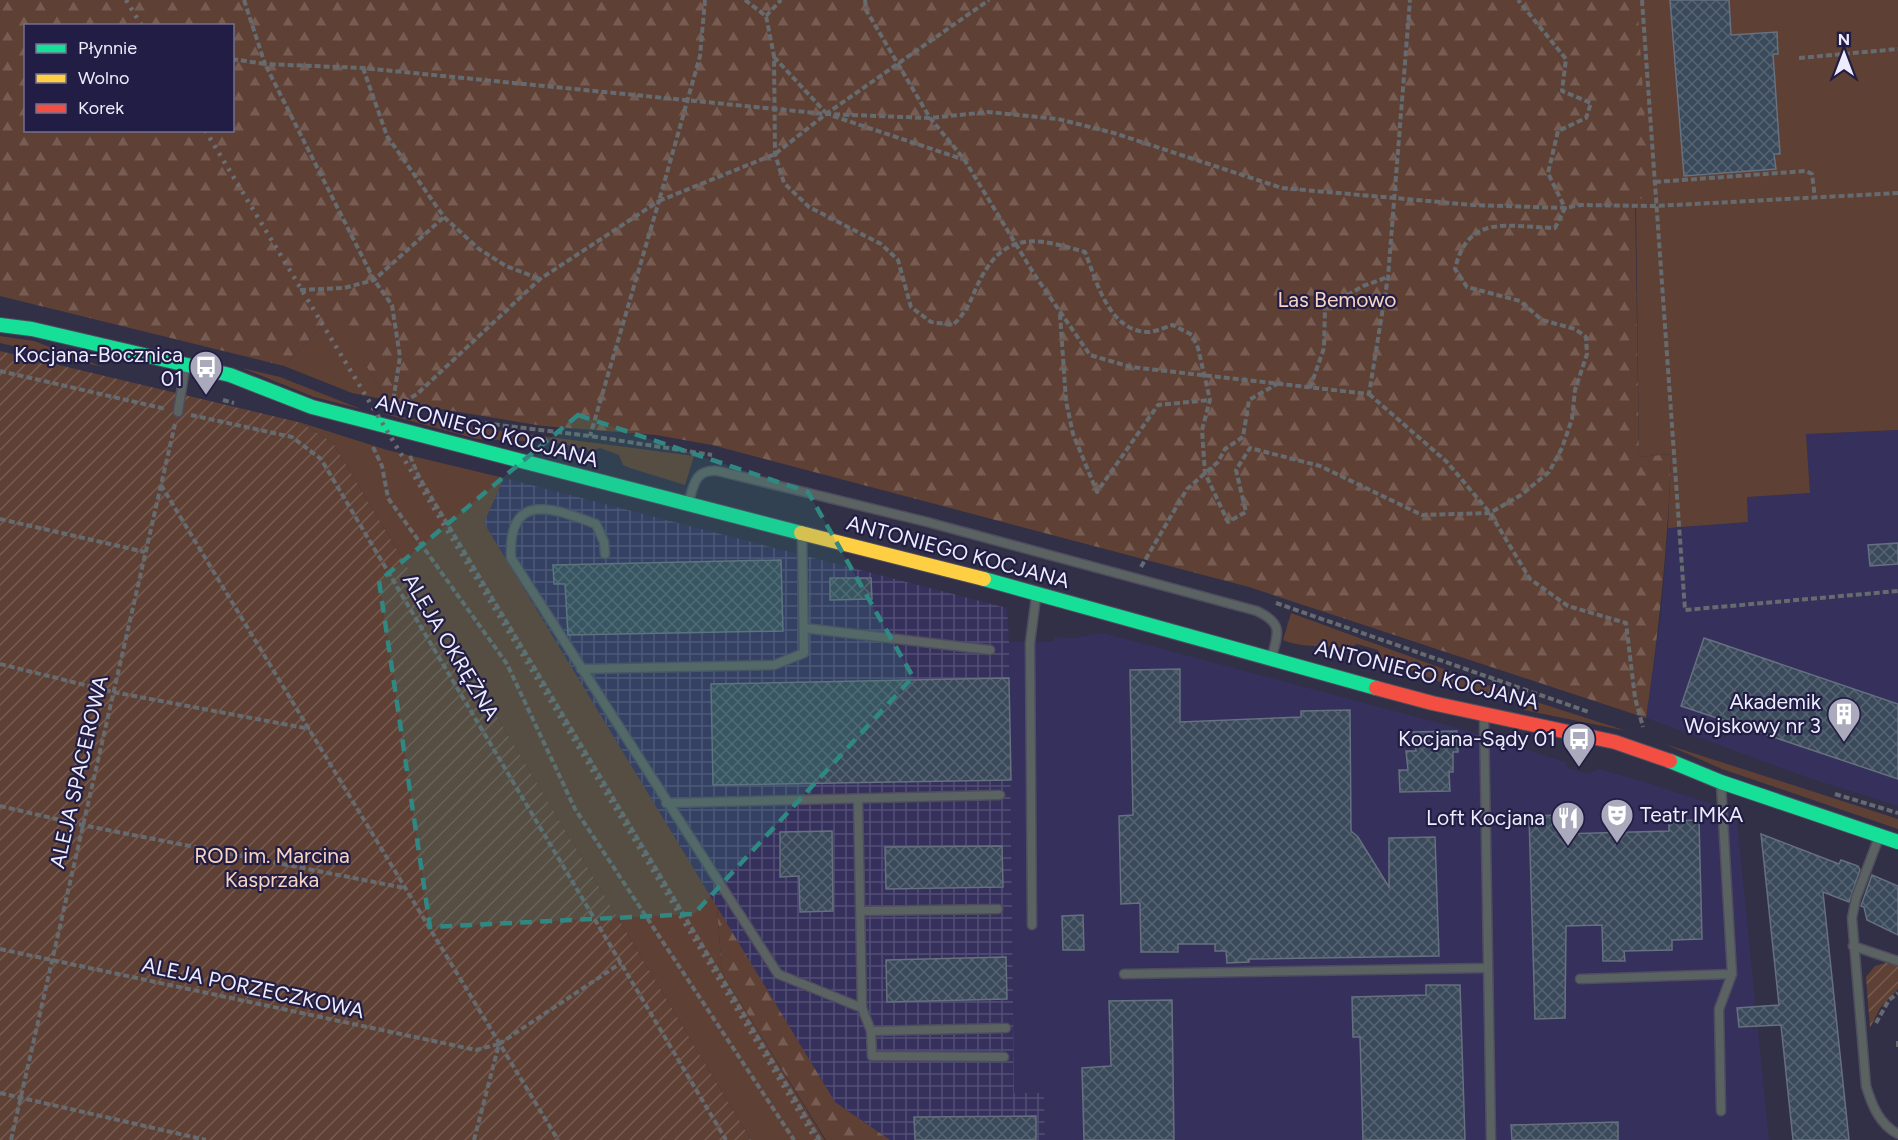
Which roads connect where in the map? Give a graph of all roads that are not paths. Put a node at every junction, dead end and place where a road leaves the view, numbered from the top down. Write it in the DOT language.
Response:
graph roads {
  1 [pos="0,325"];
  2 [pos="186,364"];
  3 [pos="178,412"];
  4 [pos="688,504"];
  5 [pos="802,533"];
  6 [pos="605,554"];
  7 [pos="1037,593"];
  8 [pos="804,628"];
  9 [pos="990,650"];
  10 [pos="1271,657"];
  11 [pos="581,669"];
  12 [pos="1484,714"];
  13 [pos="1721,782"];
  14 [pos="1000,795"];
  15 [pos="858,799"];
  16 [pos="666,803"];
  17 [pos="1880,836"];
  18 [pos="1898,842"];
  19 [pos="998,909"];
  20 [pos="861,910"];
  21 [pos="1032,925"];
  22 [pos="1853,946"];
  23 [pos="1898,961"];
  24 [pos="1487,968"];
  25 [pos="1124,974"];
  26 [pos="1732,974"];
  27 [pos="1580,979"];
  28 [pos="862,1008"];
  29 [pos="1006,1028"];
  30 [pos="871,1031"];
  31 [pos="1004,1057"];
  32 [pos="1721,1111"];
  33 [pos="1898,1134"];
  34 [pos="1491,1140"];
  1 -- 2 [label="street, ANTONIEGO KOCJANA"];
  2 -- 3 [label="lane"];
  2 -- 4 [label="street, ANTONIEGO KOCJANA"];
  4 -- 5 [label="street, ANTONIEGO KOCJANA"];
  4 -- 10 [label="lane"];
  5 -- 7 [label="street, ANTONIEGO KOCJANA"];
  5 -- 8 [label="lane"];
  6 -- 11 [label="lane"];
  7 -- 10 [label="street, ANTONIEGO KOCJANA"];
  7 -- 21 [label="lane"];
  8 -- 9 [label="lane"];
  8 -- 11 [label="lane"];
  10 -- 12 [label="street, ANTONIEGO KOCJANA"];
  11 -- 16 [label="lane"];
  12 -- 13 [label="street, ANTONIEGO KOCJANA"];
  12 -- 24 [label="lane"];
  13 -- 17 [label="street, ANTONIEGO KOCJANA"];
  13 -- 26 [label="lane"];
  14 -- 15 [label="lane"];
  15 -- 16 [label="lane"];
  15 -- 20 [label="lane"];
  16 -- 28 [label="lane"];
  17 -- 18 [label="street, ANTONIEGO KOCJANA"];
  17 -- 22 [label="lane"];
  19 -- 20 [label="lane"];
  20 -- 28 [label="lane"];
  22 -- 23 [label="lane"];
  22 -- 33 [label="lane"];
  24 -- 25 [label="lane"];
  24 -- 34 [label="lane"];
  26 -- 27 [label="lane"];
  26 -- 32 [label="lane"];
  28 -- 30 [label="lane"];
  29 -- 30 [label="lane"];
  30 -- 31 [label="lane"];
}
